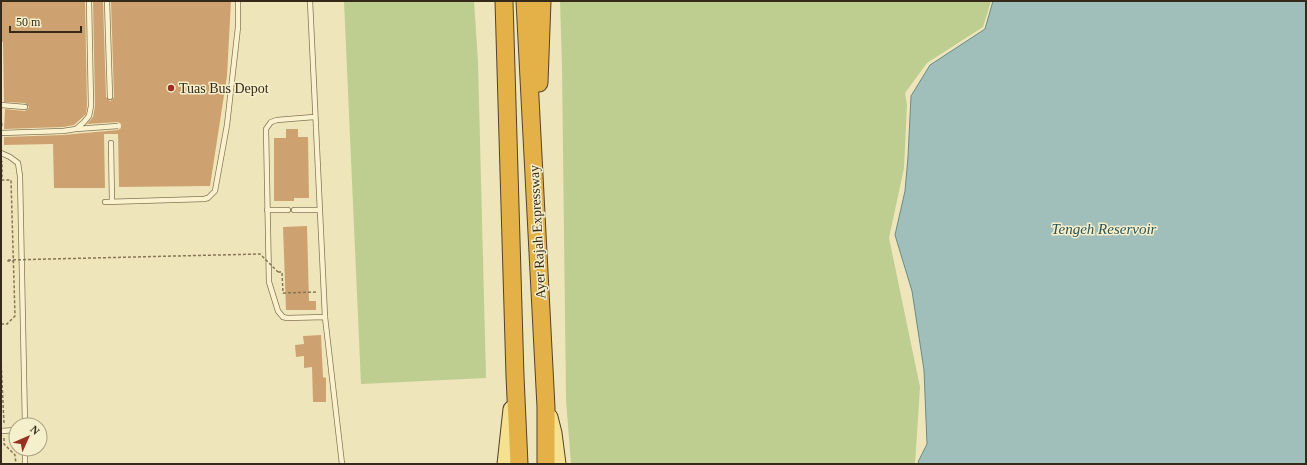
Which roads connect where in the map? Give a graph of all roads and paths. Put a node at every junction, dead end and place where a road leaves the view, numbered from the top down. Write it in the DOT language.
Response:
graph roads {
  1 [pos="89,1"];
  2 [pos="107,1"];
  3 [pos="238,1"];
  4 [pos="310,1"];
  5 [pos="493,1"];
  6 [pos="504,1"];
  7 [pos="525,1"];
  8 [pos="542,1"];
  9 [pos="506,74"];
  10 [pos="110,97"];
  11 [pos="1,105"];
  12 [pos="24,107"];
  13 [pos="314,117"];
  14 [pos="1,118"];
  15 [pos="118,126"];
  16 [pos="76,129"];
  17 [pos="1,133"];
  18 [pos="111,143"];
  19 [pos="1,153"];
  20 [pos="105,202"];
  21 [pos="112,202"];
  22 [pos="267,210"];
  23 [pos="288,210"];
  24 [pos="294,210"];
  25 [pos="320,210"];
  26 [pos="535,213"];
  27 [pos="13,261"];
  28 [pos="324,291"];
  29 [pos="325,317"];
  30 [pos="1,324"];
  31 [pos="1,360"];
  32 [pos="515,376"];
  33 [pos="546,407"];
  34 [pos="25,417"];
  35 [pos="2,431"];
  36 [pos="16,464"];
  37 [pos="342,464"];
  38 [pos="505,464"];
  39 [pos="519,464"];
  40 [pos="546,464"];
  41 [pos="558,464"];
  1 -- 16 [label="lane, bridge"];
  2 -- 10 [label="lane"];
  3 -- 21 [label="lane"];
  4 -- 13 [label="lane"];
  5 -- 9 [label="highway"];
  6 -- 9 [label="highway, Ayer Rajah Expressway"];
  7 -- 26 [label="highway, Ayer Rajah Expressway"];
  8 -- 26 [label="highway"];
  9 -- 32 [label="highway, Ayer Rajah Expressway"];
  11 -- 12 [label="lane"];
  13 -- 22 [label="lane"];
  13 -- 25 [label="lane"];
  14 -- 17 [label="path"];
  15 -- 16 [label="lane, bridge"];
  16 -- 17 [label="lane, bridge"];
  18 -- 21 [label="lane"];
  19 -- 27 [label="path"];
  19 -- 34 [label="lane"];
  20 -- 21 [label="lane"];
  22 -- 23 [label="lane"];
  22 -- 29 [label="lane"];
  24 -- 25 [label="lane"];
  25 -- 28 [label="lane"];
  26 -- 33 [label="highway, Ayer Rajah Expressway"];
  27 -- 28 [label="path, bridge"];
  27 -- 30 [label="path"];
  28 -- 29 [label="lane"];
  29 -- 37 [label="lane"];
  31 -- 35 [label="path"];
  32 -- 38 [label="main road"];
  32 -- 39 [label="highway, Ayer Rajah Expressway"];
  33 -- 40 [label="highway, Ayer Rajah Expressway"];
  33 -- 41 [label="main road"];
  35 -- 36 [label="path"];
}
